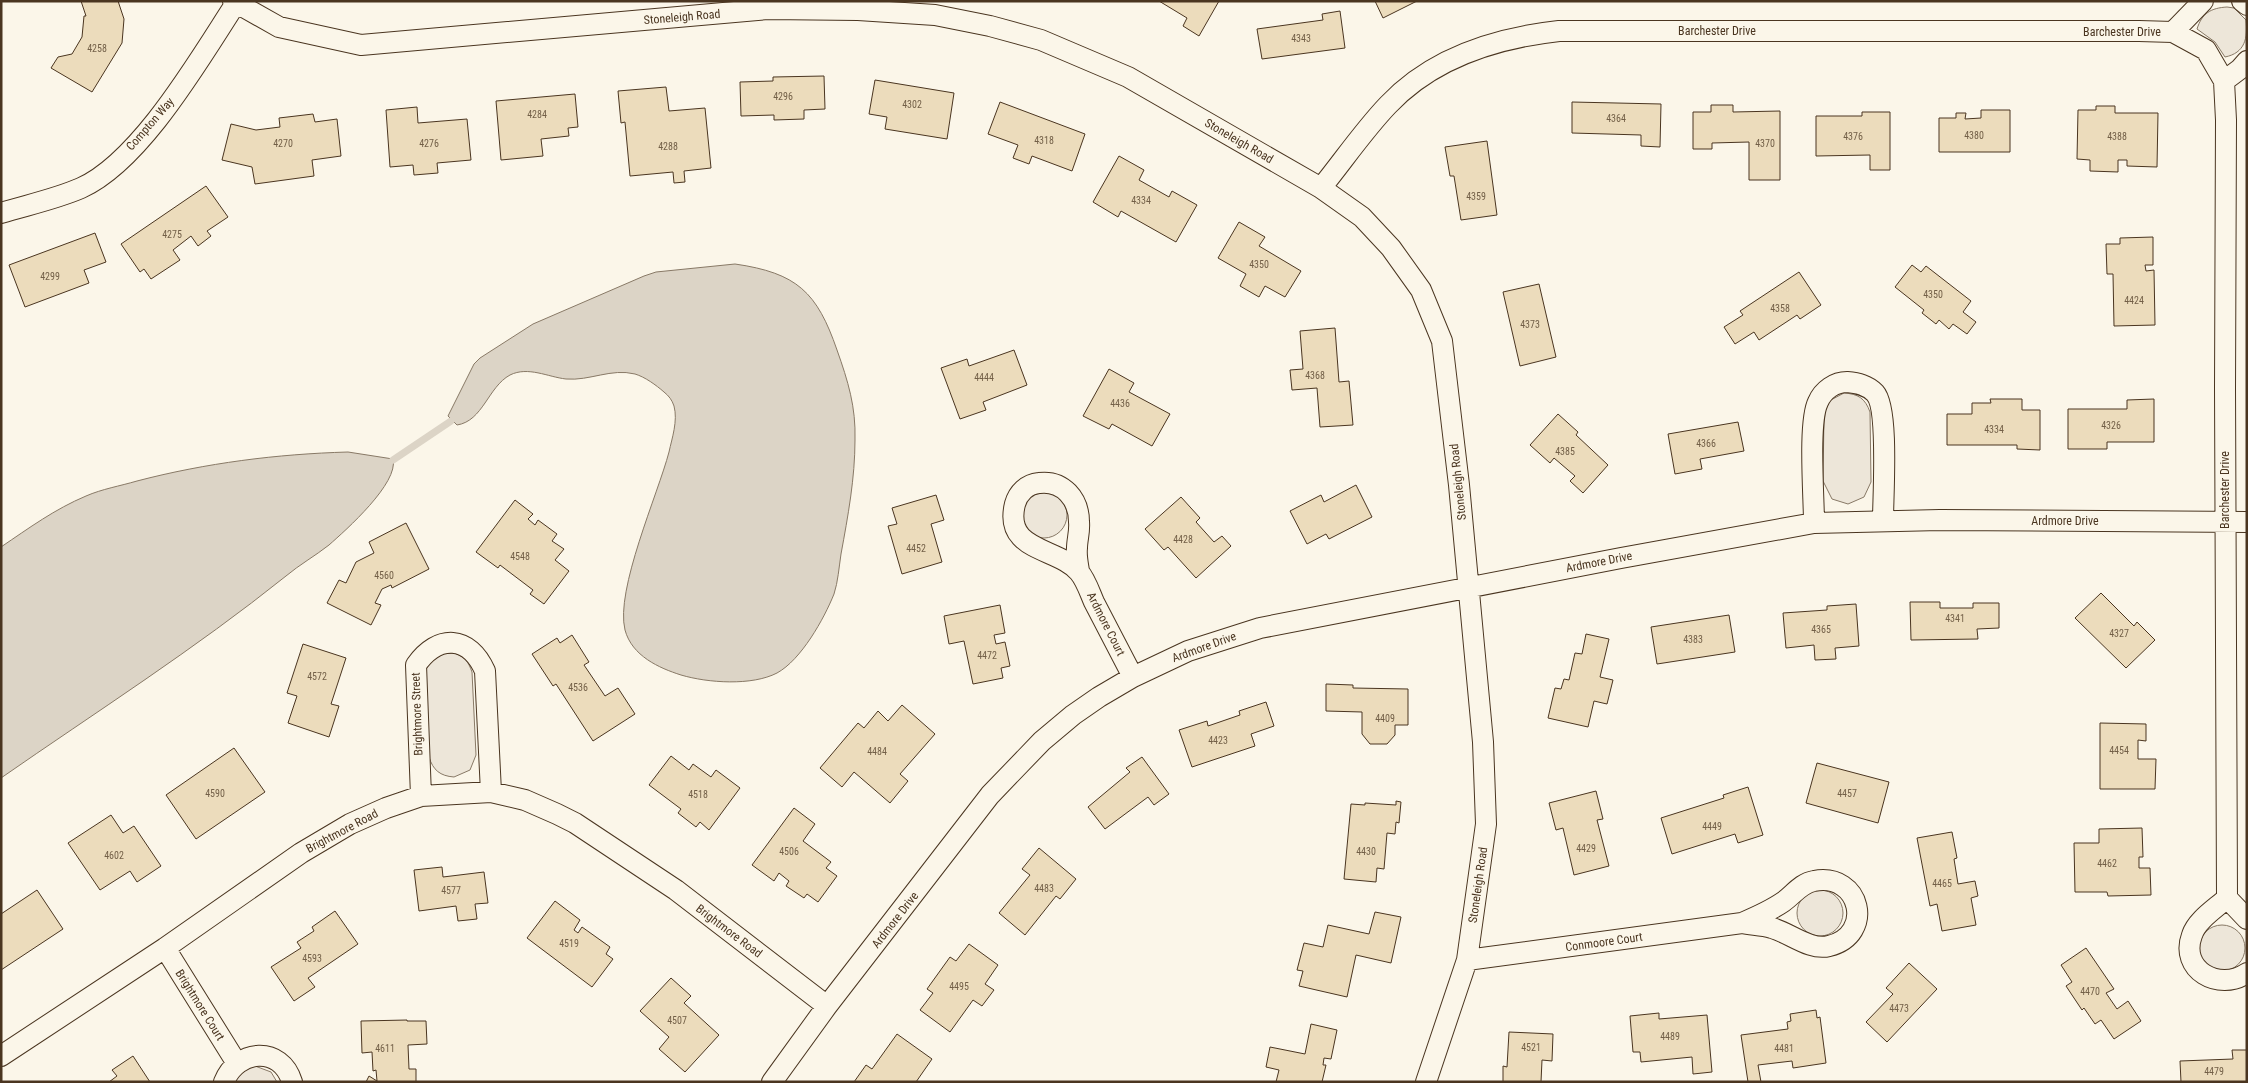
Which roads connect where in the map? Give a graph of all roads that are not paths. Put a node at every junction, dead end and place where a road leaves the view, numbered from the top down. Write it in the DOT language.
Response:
graph roads {
  1 [pos="2203,1"];
  2 [pos="2242,1"];
  3 [pos="234,2"];
  4 [pos="2247,6"];
  5 [pos="936,8"];
  6 [pos="2173,32"];
  7 [pos="2247,61"];
  8 [pos="2224,81"];
  9 [pos="1321,188"];
  10 [pos="1,213"];
  11 [pos="1883,520"];
  12 [pos="2225,522"];
  13 [pos="2247,522"];
  14 [pos="1814,523"];
  15 [pos="1079,571"];
  16 [pos="1468,588"];
  17 [pos="1133,677"];
  18 [pos="491,792"];
  19 [pos="421,796"];
  20 [pos="2227,898"];
  21 [pos="2247,920"];
  22 [pos="1742,923"];
  23 [pos="165,948"];
  24 [pos="1467,960"];
  25 [pos="2247,973"];
  26 [pos="827,1006"];
  27 [pos="1,1056"];
  28 [pos="236,1062"];
  29 [pos="224,1082"];
  30 [pos="292,1082"];
  31 [pos="772,1082"];
  32 [pos="1426,1082"];
  1 -- 6 [label="street, Barchester Drive"];
  2 -- 4 [label="street"];
  3 -- 5 [label="street, Stoneleigh Road"];
  3 -- 10 [label="street, Compton Way"];
  5 -- 9 [label="street, Stoneleigh Road"];
  6 -- 8 [label="street, Barchester Drive"];
  6 -- 9 [label="street, Barchester Drive"];
  7 -- 8 [label="street"];
  8 -- 12 [label="street, Barchester Drive"];
  9 -- 16 [label="street, Stoneleigh Road"];
  11 -- 12 [label="street, Ardmore Drive"];
  11 -- 14 [label="street, Ardmore Drive"];
  11 -- 14 [label="street"];
  12 -- 13 [label="street, Ardmore Drive"];
  12 -- 20 [label="street, Barchester Drive"];
  14 -- 16 [label="street, Ardmore Drive"];
  15 -- 17 [label="street, Ardmore Court"];
  16 -- 17 [label="street, Ardmore Drive"];
  16 -- 24 [label="street, Stoneleigh Road"];
  17 -- 26 [label="street, Ardmore Drive"];
  18 -- 19 [label="street, Brightmore Road"];
  18 -- 19 [label="street, Brightmore Street"];
  18 -- 26 [label="street, Brightmore Road"];
  19 -- 23 [label="street, Brightmore Road"];
  20 -- 21 [label="street"];
  20 -- 25 [label="street"];
  22 -- 22 [label="street, Conmoore Court"];
  22 -- 24 [label="street, Conmoore Court"];
  23 -- 27 [label="street, Brightmore Road"];
  23 -- 28 [label="street, Brightmore Court"];
  24 -- 32 [label="street, Stoneleigh Road"];
  26 -- 31 [label="street, Ardmore Drive"];
  28 -- 29 [label="street"];
  28 -- 30 [label="street"];
}
